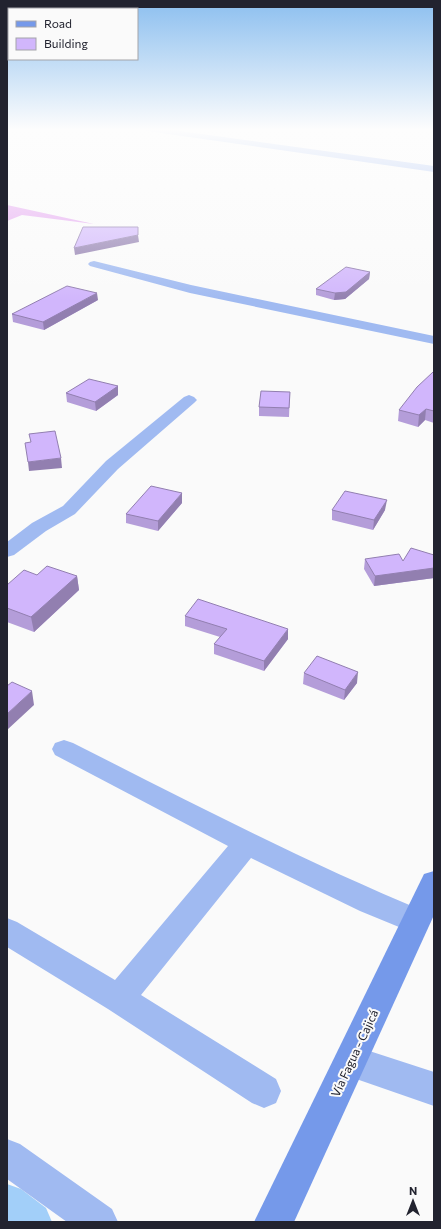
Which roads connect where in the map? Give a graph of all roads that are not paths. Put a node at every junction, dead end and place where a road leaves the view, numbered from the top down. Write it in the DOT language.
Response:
graph roads {
  1 [pos="94,264"];
  2 [pos="434,340"];
  3 [pos="189,400"];
  4 [pos="7,551"];
  5 [pos="64,749"];
  6 [pos="247,843"];
  7 [pos="434,883"];
  8 [pos="416,921"];
  9 [pos="7,931"];
  10 [pos="119,999"];
  11 [pos="351,1060"];
  12 [pos="434,1088"];
  13 [pos="264,1091"];
  14 [pos="7,1157"];
  15 [pos="99,1222"];
  16 [pos="274,1222"];
  1 -- 2 [label="street"];
  3 -- 4 [label="street"];
  5 -- 6 [label="street"];
  6 -- 8 [label="street"];
  6 -- 10 [label="street"];
  7 -- 8 [label="street, Vía Fagua - Cajicá"];
  8 -- 11 [label="street, Vía Fagua - Cajicá"];
  9 -- 10 [label="street"];
  10 -- 13 [label="street"];
  11 -- 12 [label="street"];
  11 -- 16 [label="street, Vía Fagua - Cajicá"];
  14 -- 15 [label="street"];
}
